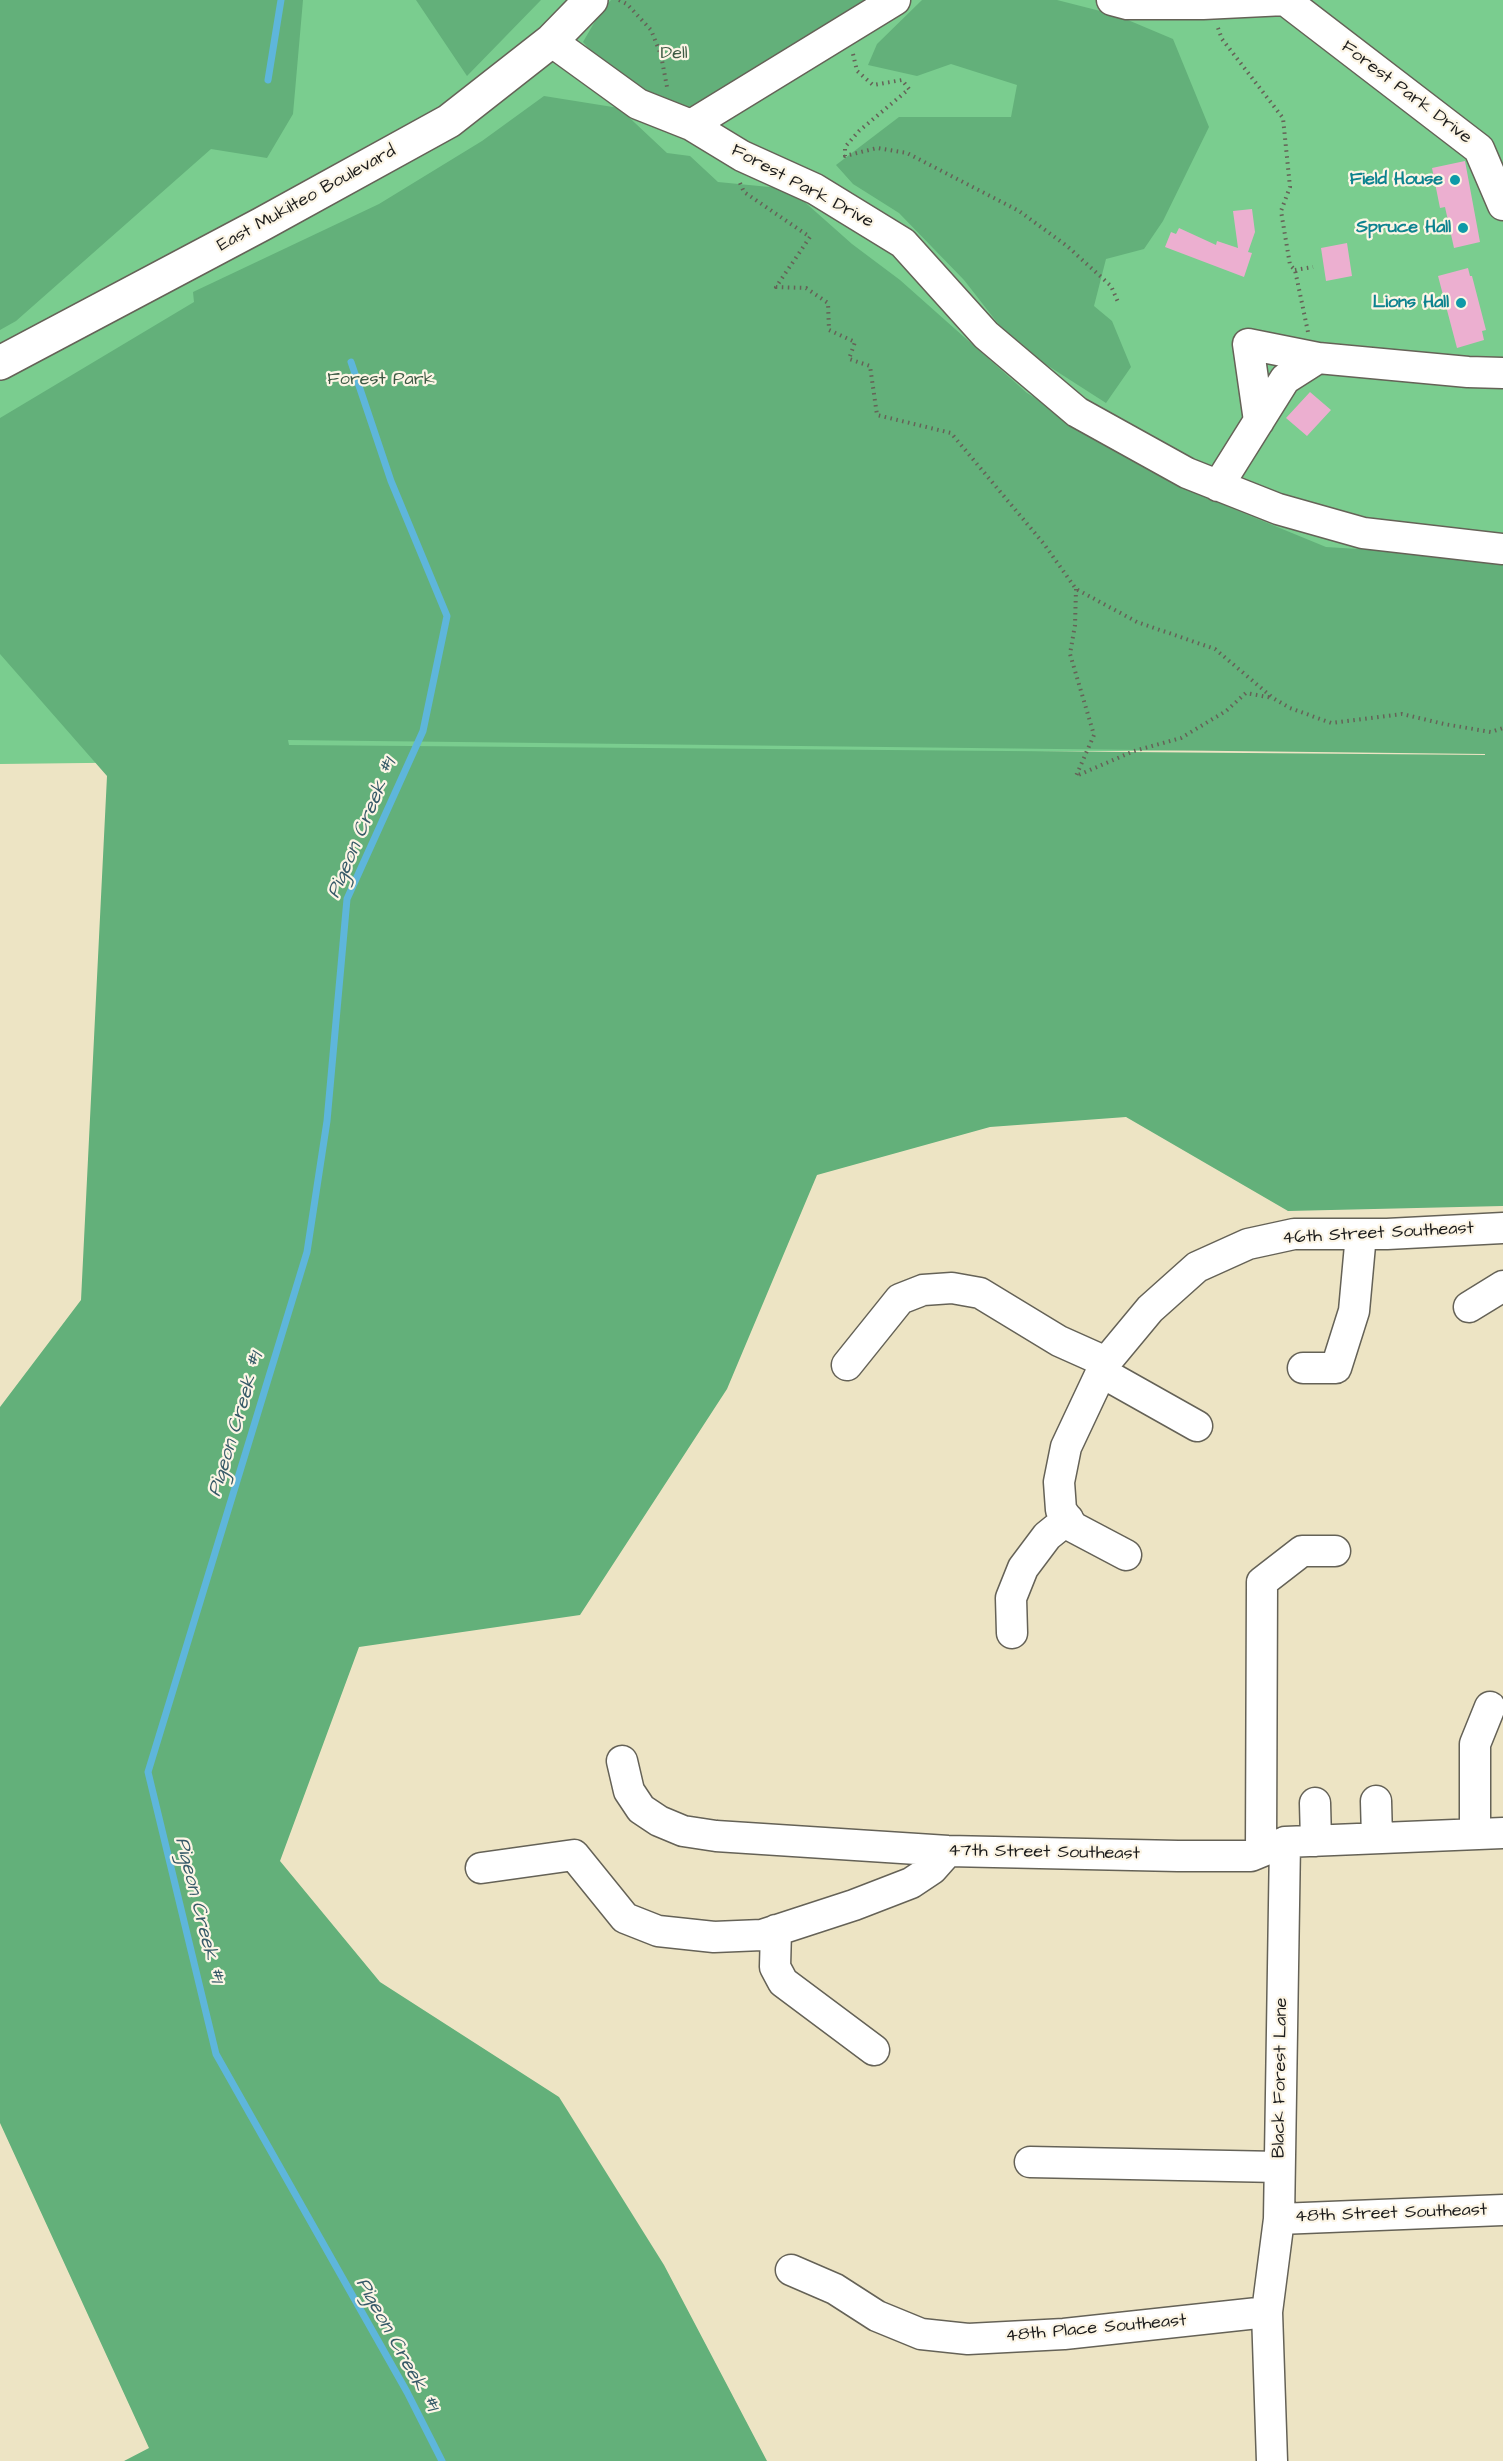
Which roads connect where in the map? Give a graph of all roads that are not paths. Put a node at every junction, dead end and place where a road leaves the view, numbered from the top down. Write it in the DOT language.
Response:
graph roads {
  1 [pos="895,0"];
  2 [pos="1112,0"];
  3 [pos="1285,0"];
  4 [pos="572,15"];
  5 [pos="684,122"];
  6 [pos="1503,205"];
  7 [pos="1318,358"];
  8 [pos="0,363"];
  9 [pos="1503,373"];
  10 [pos="1259,421"];
  11 [pos="1218,486"];
  12 [pos="1503,549"];
  13 [pos="1503,1228"];
  14 [pos="1360,1234"];
  15 [pos="1503,1286"];
  16 [pos="1468,1307"];
  17 [pos="848,1365"];
  18 [pos="1103,1367"];
  19 [pos="1303,1368"];
  20 [pos="1197,1426"];
  21 [pos="1068,1519"];
  22 [pos="1335,1551"];
  23 [pos="1126,1556"];
  24 [pos="1012,1634"];
  25 [pos="1490,1707"];
  26 [pos="622,1761"];
  27 [pos="1376,1801"];
  28 [pos="1315,1803"];
  29 [pos="1489,1834"];
  30 [pos="1377,1839"];
  31 [pos="1316,1841"];
  32 [pos="1273,1846"];
  33 [pos="948,1851"];
  34 [pos="481,1868"];
  35 [pos="776,1930"];
  36 [pos="874,2050"];
  37 [pos="1030,2162"];
  38 [pos="1279,2167"];
  39 [pos="1503,2210"];
  40 [pos="1279,2219"];
  41 [pos="791,2270"];
  42 [pos="1267,2312"];
  43 [pos="1272,2461"];
  1 -- 5 [label="street"];
  2 -- 3 [label="street"];
  3 -- 6 [label="street, Forest Park Drive"];
  4 -- 5 [label="street, Forest Park Drive"];
  4 -- 8 [label="main road, East Mukilteo Boulevard"];
  5 -- 11 [label="street, Forest Park Drive"];
  7 -- 9 [label="street"];
  7 -- 10 [label="street"];
  7 -- 10 [label="street"];
  10 -- 11 [label="street"];
  11 -- 12 [label="street, Forest Park Drive"];
  13 -- 14 [label="street, 46th Street Southeast"];
  14 -- 18 [label="street, 46th Street Southeast"];
  14 -- 19 [label="street"];
  15 -- 16 [label="street"];
  17 -- 18 [label="street"];
  18 -- 20 [label="street"];
  18 -- 21 [label="street, 46th Street Southeast"];
  21 -- 23 [label="street"];
  21 -- 24 [label="street"];
  22 -- 32 [label="street, Black Forest Lane"];
  25 -- 29 [label="street"];
  26 -- 33 [label="street, 47th Street Southeast"];
  27 -- 30 [label="street"];
  28 -- 31 [label="street"];
  29 -- 30 [label="street, 47th Street Southeast"];
  30 -- 31 [label="street, 47th Street Southeast"];
  31 -- 32 [label="street, 47th Street Southeast"];
  32 -- 33 [label="street, 47th Street Southeast"];
  32 -- 38 [label="street, Black Forest Lane"];
  33 -- 35 [label="street"];
  34 -- 35 [label="street"];
  35 -- 36 [label="street"];
  37 -- 38 [label="street"];
  38 -- 40 [label="street, Black Forest Lane"];
  39 -- 40 [label="street, 48th Street Southeast"];
  40 -- 42 [label="street, Black Forest Lane"];
  41 -- 42 [label="street, 48th Place Southeast"];
  42 -- 43 [label="street"];
}
